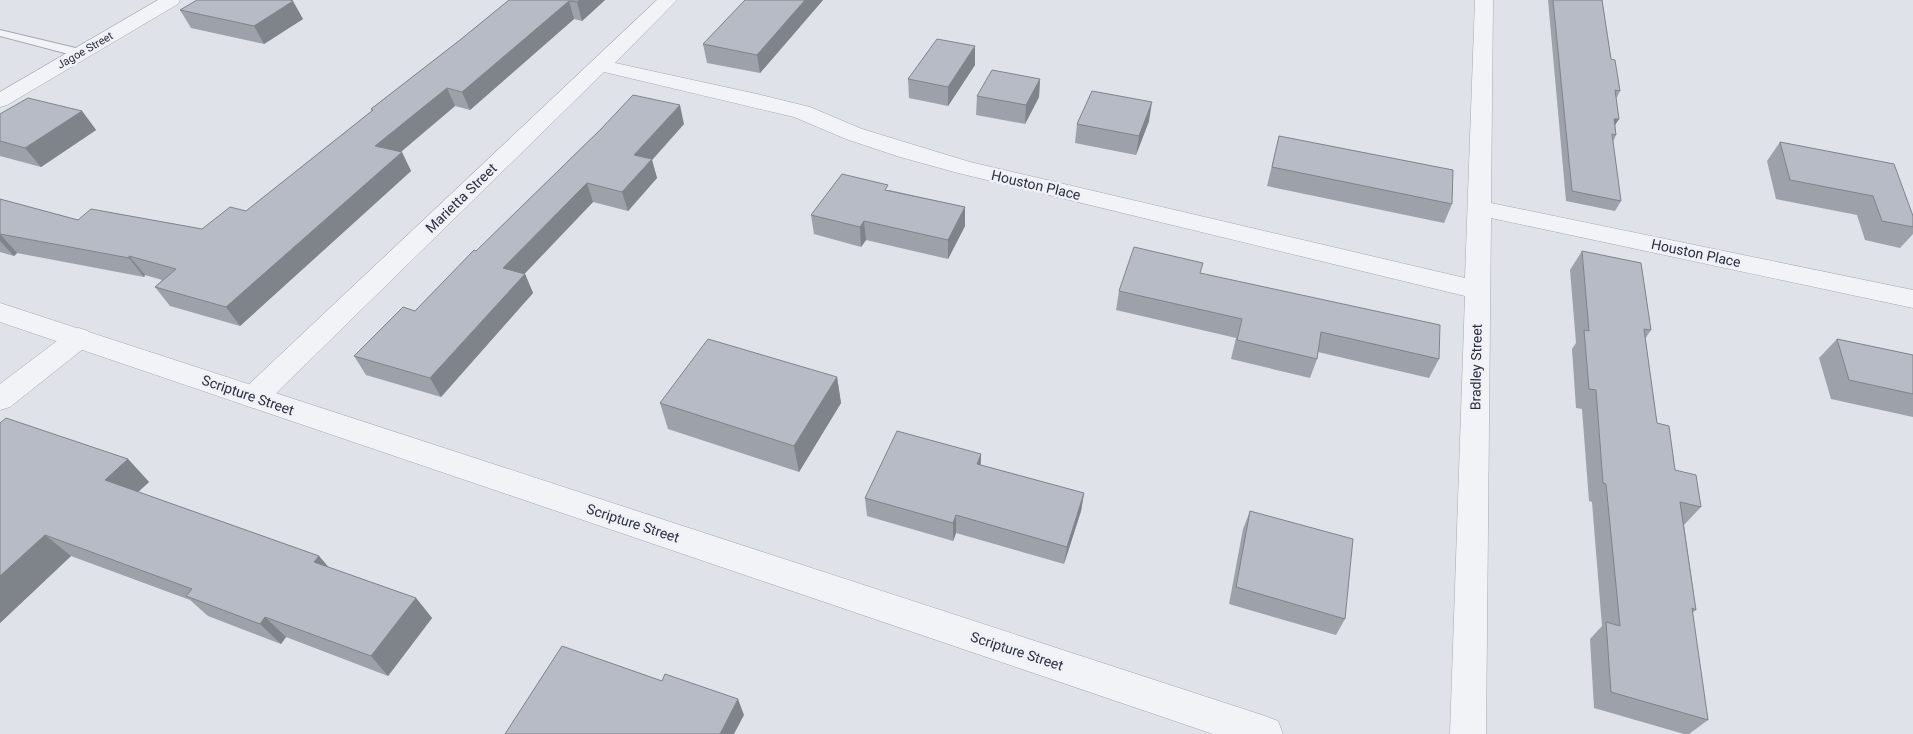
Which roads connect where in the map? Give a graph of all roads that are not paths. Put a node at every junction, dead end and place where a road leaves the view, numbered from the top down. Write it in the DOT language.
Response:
graph roads {
  1 [pos="171,0"];
  2 [pos="668,0"];
  3 [pos="1484,0"];
  4 [pos="0,33"];
  5 [pos="80,53"];
  6 [pos="598,65"];
  7 [pos="0,100"];
  8 [pos="1479,208"];
  9 [pos="1477,290"];
  10 [pos="1913,299"];
  11 [pos="0,312"];
  12 [pos="79,338"];
  13 [pos="254,397"];
  14 [pos="0,399"];
  15 [pos="1265,734"];
  16 [pos="1468,734"];
  1 -- 5 [label="street, Jagoe Street"];
  2 -- 6 [label="street, Marietta Street"];
  3 -- 8 [label="street, Bradley Street"];
  4 -- 5 [label="lane"];
  5 -- 7 [label="street, Jagoe Street"];
  6 -- 9 [label="street, Houston Place"];
  6 -- 13 [label="street, Marietta Street"];
  8 -- 9 [label="street, Bradley Street"];
  8 -- 10 [label="street, Houston Place"];
  9 -- 16 [label="street, Bradley Street"];
  11 -- 12 [label="street, Scripture Street"];
  12 -- 13 [label="street, Scripture Street"];
  12 -- 14 [label="street"];
  13 -- 15 [label="street, Scripture Street"];
}
